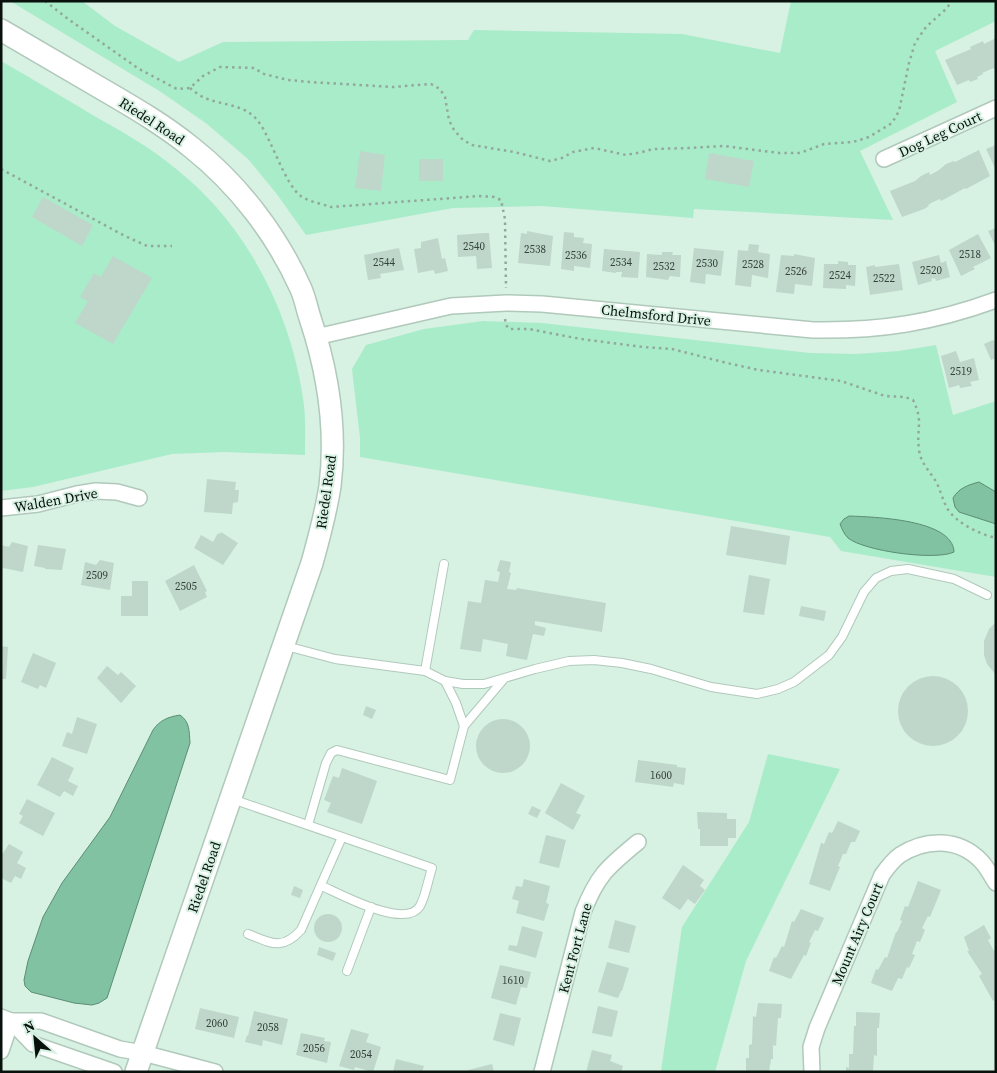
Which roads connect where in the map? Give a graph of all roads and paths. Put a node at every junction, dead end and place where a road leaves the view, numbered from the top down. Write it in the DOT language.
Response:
graph roads {
  1 [pos="45,1"];
  2 [pos="952,1"];
  3 [pos="1,30"];
  4 [pos="996,108"];
  5 [pos="884,159"];
  6 [pos="1,169"];
  7 [pos="172,246"];
  8 [pos="996,300"];
  9 [pos="316,337"];
  10 [pos="139,498"];
  11 [pos="1,508"];
  12 [pos="444,564"];
  13 [pos="987,596"];
  14 [pos="284,646"];
  15 [pos="425,671"];
  16 [pos="504,679"];
  17 [pos="445,681"];
  18 [pos="464,726"];
  19 [pos="231,798"];
  20 [pos="308,825"];
  21 [pos="342,837"];
  22 [pos="638,842"];
  23 [pos="996,883"];
  24 [pos="322,886"];
  25 [pos="371,907"];
  26 [pos="248,934"];
  27 [pos="347,971"];
  28 [pos="6,1019"];
  29 [pos="1,1051"];
  30 [pos="140,1062"];
  31 [pos="114,1072"];
  32 [pos="215,1072"];
  33 [pos="542,1072"];
  34 [pos="812,1072"];
  1 -- 2 [label="path"];
  3 -- 9 [label="street, Riedel Road"];
  4 -- 5 [label="street, Dog Leg Court"];
  6 -- 7 [label="path"];
  8 -- 9 [label="street, Chelmsford Drive"];
  9 -- 14 [label="street, Riedel Road"];
  10 -- 11 [label="street, Walden Drive"];
  12 -- 15 [label="lane"];
  13 -- 16 [label="lane"];
  14 -- 15 [label="lane"];
  14 -- 19 [label="street, Riedel Road"];
  15 -- 17 [label="lane"];
  16 -- 17 [label="lane"];
  16 -- 18 [label="lane"];
  17 -- 18 [label="lane"];
  18 -- 20 [label="lane"];
  19 -- 20 [label="lane"];
  19 -- 30 [label="street, Riedel Road"];
  20 -- 21 [label="lane"];
  21 -- 24 [label="lane"];
  21 -- 25 [label="lane"];
  22 -- 33 [label="street, Kent Fort Lane"];
  23 -- 34 [label="street, Mount Airy Court"];
  24 -- 25 [label="lane"];
  24 -- 26 [label="lane"];
  25 -- 27 [label="lane"];
  28 -- 29 [label="street"];
  28 -- 30 [label="street"];
  28 -- 31 [label="street"];
  30 -- 32 [label="street"];
}
